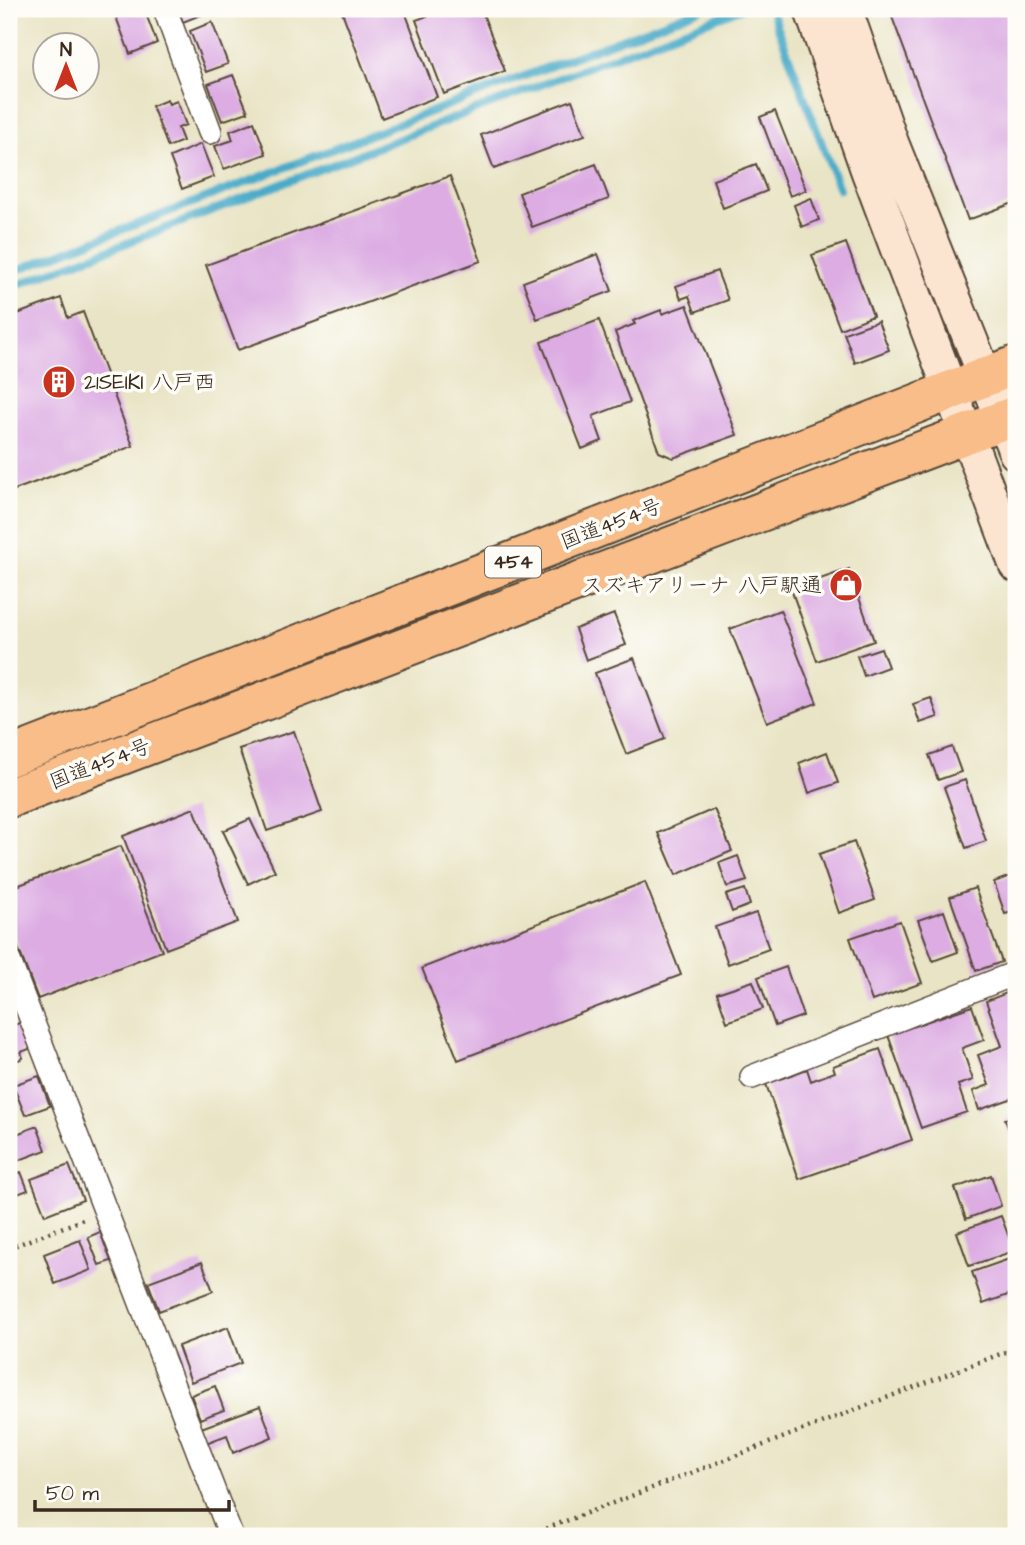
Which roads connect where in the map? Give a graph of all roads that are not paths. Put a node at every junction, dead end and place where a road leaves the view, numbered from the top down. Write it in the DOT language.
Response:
graph roads {
  1 [pos="164,9"];
  2 [pos="811,9"];
  3 [pos="845,9"];
  4 [pos="211,132"];
  5 [pos="1002,371"];
  6 [pos="950,390"];
  7 [pos="1012,429"];
  8 [pos="967,435"];
  9 [pos="1016,565"];
  10 [pos="9,757"];
  11 [pos="9,799"];
  12 [pos="9,961"];
  13 [pos="1016,973"];
  14 [pos="752,1077"];
  15 [pos="231,1536"];
  1 -- 4 [label="street"];
  2 -- 6 [label="street"];
  3 -- 5 [label="street"];
  5 -- 6 [label="highway, 国道454号 / 454"];
  5 -- 7 [label="street"];
  6 -- 8 [label="street"];
  6 -- 10 [label="highway, 国道454号 / 454"];
  7 -- 8 [label="highway, 国道454号 / 454"];
  8 -- 9 [label="street"];
  8 -- 11 [label="highway, 国道454号 / 454"];
  12 -- 15 [label="street"];
  13 -- 14 [label="street"];
}
